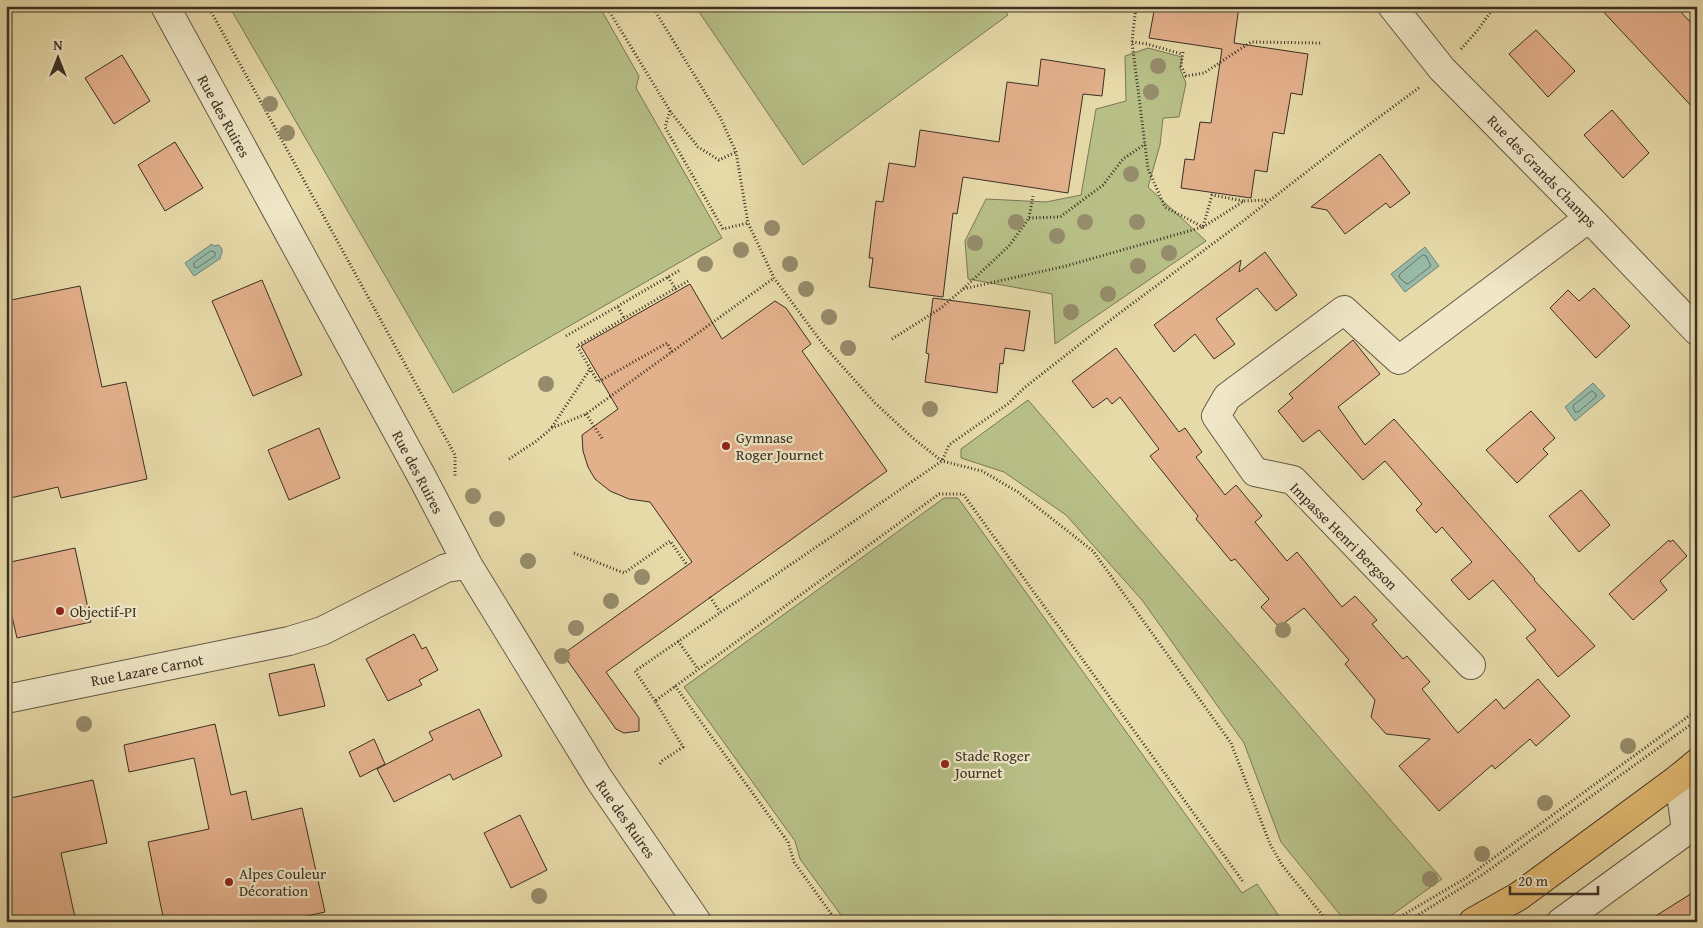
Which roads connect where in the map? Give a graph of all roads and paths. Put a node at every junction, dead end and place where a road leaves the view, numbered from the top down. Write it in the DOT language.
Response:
graph roads {
  1 [pos="164,6"];
  2 [pos="208,6"];
  3 [pos="606,6"];
  4 [pos="652,6"];
  5 [pos="1136,6"];
  6 [pos="1392,6"];
  7 [pos="1495,6"];
  8 [pos="1132,42"];
  9 [pos="1322,43"];
  10 [pos="1442,69"];
  11 [pos="670,111"];
  12 [pos="1145,144"];
  13 [pos="736,152"];
  14 [pos="1033,196"];
  15 [pos="1270,199"];
  16 [pos="1244,201"];
  17 [pos="1029,218"];
  18 [pos="1589,218"];
  19 [pos="748,223"];
  20 [pos="1203,227"];
  21 [pos="680,270"];
  22 [pos="668,277"];
  23 [pos="774,278"];
  24 [pos="688,281"];
  25 [pos="963,289"];
  26 [pos="676,290"];
  27 [pos="618,307"];
  28 [pos="624,318"];
  29 [pos="1697,331"];
  30 [pos="566,336"];
  31 [pos="892,339"];
  32 [pos="672,352"];
  33 [pos="590,369"];
  34 [pos="586,414"];
  35 [pos="552,428"];
  36 [pos="603,440"];
  37 [pos="508,459"];
  38 [pos="942,461"];
  39 [pos="455,482"];
  40 [pos="574,553"];
  41 [pos="468,565"];
  42 [pos="687,565"];
  43 [pos="710,597"];
  44 [pos="720,612"];
  45 [pos="678,641"];
  46 [pos="1471,665"];
  47 [pos="698,669"];
  48 [pos="676,686"];
  49 [pos="6,699"];
  50 [pos="655,701"];
  51 [pos="1697,710"];
  52 [pos="1697,720"];
  53 [pos="660,764"];
  54 [pos="1689,778"];
  55 [pos="1244,883"];
  56 [pos="697,922"];
  57 [pos="837,922"];
  58 [pos="1328,922"];
  59 [pos="1391,922"];
  60 [pos="1407,922"];
  61 [pos="1473,922"];
  62 [pos="1561,922"];
  1 -- 41 [label="street, Rue des Ruires"];
  2 -- 39 [label="path"];
  3 -- 11 [label="path"];
  4 -- 13 [label="path"];
  5 -- 8 [label="path"];
  6 -- 10 [label="street, Rue des Grands Champs"];
  7 -- 10 [label="path"];
  8 -- 9 [label="path"];
  8 -- 12 [label="path"];
  10 -- 15 [label="path"];
  10 -- 18 [label="street, Rue des Grands Champs"];
  11 -- 13 [label="path"];
  11 -- 19 [label="path"];
  12 -- 17 [label="path"];
  12 -- 20 [label="path"];
  13 -- 19 [label="path"];
  14 -- 17 [label="path"];
  15 -- 16 [label="path"];
  15 -- 38 [label="path"];
  16 -- 20 [label="path"];
  16 -- 20 [label="path"];
  17 -- 25 [label="path"];
  18 -- 29 [label="street, Rue des Grands Champs"];
  18 -- 46 [label="street, Impasse Henri Bergson"];
  19 -- 23 [label="path"];
  20 -- 25 [label="path"];
  21 -- 22 [label="path"];
  22 -- 26 [label="path"];
  22 -- 27 [label="path"];
  23 -- 32 [label="path"];
  23 -- 38 [label="path"];
  24 -- 26 [label="path"];
  25 -- 31 [label="path"];
  26 -- 28 [label="path"];
  27 -- 28 [label="path"];
  27 -- 30 [label="path"];
  28 -- 33 [label="path"];
  32 -- 33 [label="path"];
  32 -- 34 [label="path"];
  33 -- 35 [label="path"];
  34 -- 35 [label="path"];
  34 -- 36 [label="path"];
  35 -- 37 [label="path"];
  38 -- 44 [label="path"];
  38 -- 58 [label="path"];
  40 -- 42 [label="path"];
  41 -- 49 [label="street, Rue Lazare Carnot"];
  41 -- 56 [label="street, Rue des Ruires"];
  43 -- 44 [label="path"];
  44 -- 45 [label="path"];
  45 -- 47 [label="path"];
  45 -- 50 [label="path"];
  47 -- 48 [label="path"];
  47 -- 55 [label="path"];
  48 -- 50 [label="path"];
  48 -- 57 [label="path"];
  50 -- 53 [label="path"];
  51 -- 59 [label="path"];
  52 -- 60 [label="path"];
  54 -- 61 [label="main road"];
  54 -- 62 [label="street"];
}
